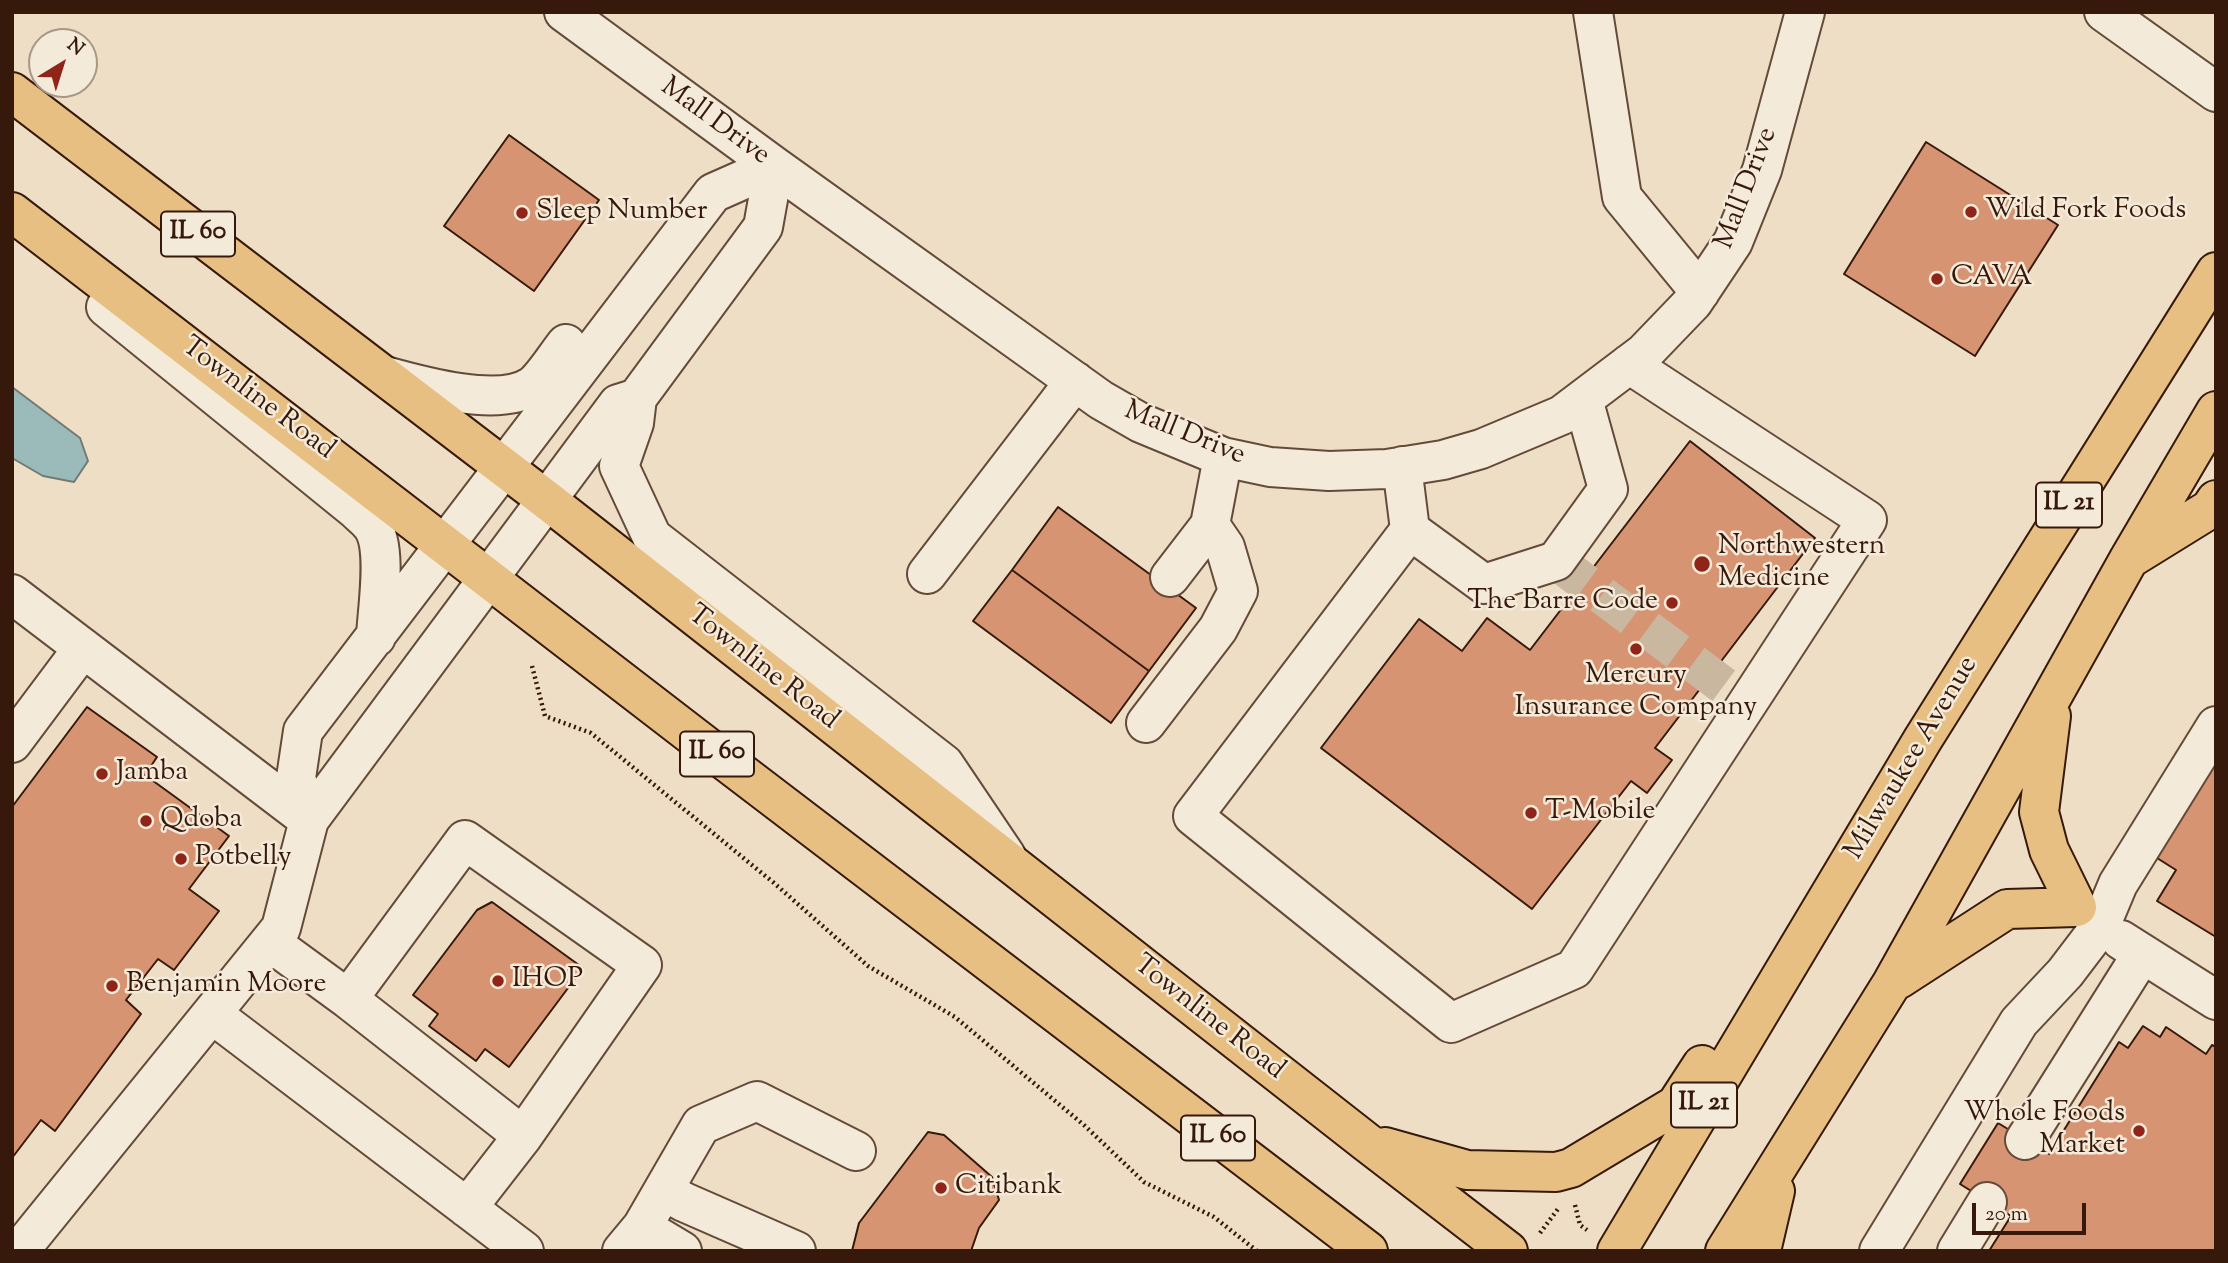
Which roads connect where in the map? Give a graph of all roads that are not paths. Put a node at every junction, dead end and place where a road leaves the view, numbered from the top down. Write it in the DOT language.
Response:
graph roads {
  1 [pos="564,12"];
  2 [pos="1593,12"];
  3 [pos="1805,12"];
  4 [pos="2104,12"];
  5 [pos="12,92"];
  6 [pos="2216,92"];
  7 [pos="774,166"];
  8 [pos="12,212"];
  9 [pos="12,231"];
  10 [pos="681,235"];
  11 [pos="2216,272"];
  12 [pos="1700,292"];
  13 [pos="1629,364"];
  14 [pos="384,376"];
  15 [pos="1075,381"];
  16 [pos="637,398"];
  17 [pos="1583,399"];
  18 [pos="2216,411"];
  19 [pos="1223,457"];
  20 [pos="1402,466"];
  21 [pos="504,467"];
  22 [pos="548,500"];
  23 [pos="2216,500"];
  24 [pos="1210,525"];
  25 [pos="1410,530"];
  26 [pos="445,544"];
  27 [pos="2129,559"];
  28 [pos="927,574"];
  29 [pos="1170,577"];
  30 [pos="490,578"];
  31 [pos="12,594"];
  32 [pos="376,637"];
  33 [pos="82,648"];
  34 [pos="2054,697"];
  35 [pos="1146,723"];
  36 [pos="2216,726"];
  37 [pos="1923,739"];
  38 [pos="12,743"];
  39 [pos="309,820"];
  40 [pos="1011,864"];
  41 [pos="2089,917"];
  42 [pos="270,942"];
  43 [pos="2142,954"];
  44 [pos="1892,983"];
  45 [pos="348,999"];
  46 [pos="2216,1000"];
  47 [pos="212,1014"];
  48 [pos="523,1136"];
  49 [pos="2025,1140"];
  50 [pos="1365,1141"];
  51 [pos="856,1151"];
  52 [pos="1781,1165"];
  53 [pos="664,1191"];
  54 [pos="1987,1202"];
  55 [pos="467,1208"];
  56 [pos="632,1239"];
  57 [pos="19,1251"];
  58 [pos="524,1251"];
  59 [pos="682,1251"];
  60 [pos="796,1251"];
  61 [pos="1368,1251"];
  62 [pos="1508,1251"];
  63 [pos="1617,1251"];
  64 [pos="1725,1251"];
  65 [pos="1761,1251"];
  66 [pos="1879,1251"];
  67 [pos="1957,1251"];
  1 -- 7 [label="street, Mall Drive"];
  2 -- 12 [label="street"];
  3 -- 12 [label="street, Mall Drive"];
  4 -- 6 [label="street"];
  5 -- 14 [label="main road, Townline Road / IL 60"];
  7 -- 10 [label="street"];
  7 -- 15 [label="street, Mall Drive"];
  7 -- 16 [label="street"];
  8 -- 26 [label="main road, Townline Road / IL 60"];
  9 -- 32 [label="street"];
  10 -- 14 [label="street"];
  10 -- 21 [label="street"];
  11 -- 37 [label="main road, Milwaukee Avenue / IL 21"];
  12 -- 13 [label="street, Mall Drive"];
  13 -- 17 [label="street, Mall Drive"];
  13 -- 25 [label="street"];
  14 -- 21 [label="main road, Townline Road / IL 60"];
  15 -- 19 [label="street, Mall Drive"];
  15 -- 28 [label="street"];
  16 -- 22 [label="street"];
  16 -- 40 [label="street"];
  17 -- 20 [label="street, Mall Drive"];
  17 -- 25 [label="street"];
  18 -- 27 [label="main road, IL 21"];
  19 -- 20 [label="street, Mall Drive"];
  19 -- 24 [label="street"];
  20 -- 25 [label="street"];
  21 -- 22 [label="main road, Townline Road / IL 60"];
  21 -- 26 [label="street"];
  22 -- 30 [label="street"];
  22 -- 40 [label="main road, Townline Road / IL 60"];
  23 -- 27 [label="main road"];
  24 -- 29 [label="street"];
  24 -- 35 [label="street"];
  26 -- 30 [label="main road, Townline Road / IL 60"];
  26 -- 32 [label="street"];
  27 -- 34 [label="main road, IL 21"];
  30 -- 39 [label="street"];
  30 -- 61 [label="main road, Townline Road / IL 60"];
  31 -- 33 [label="street"];
  32 -- 39 [label="street"];
  33 -- 38 [label="street"];
  33 -- 39 [label="street"];
  34 -- 41 [label="main road"];
  34 -- 44 [label="main road, IL 21"];
  36 -- 41 [label="street"];
  37 -- 50 [label="main road"];
  37 -- 63 [label="main road, Milwaukee Avenue / IL 21"];
  39 -- 42 [label="street"];
  40 -- 50 [label="main road, Townline Road / IL 60"];
  41 -- 43 [label="street"];
  41 -- 44 [label="main road"];
  41 -- 66 [label="street"];
  42 -- 45 [label="street"];
  42 -- 47 [label="street"];
  43 -- 46 [label="street"];
  43 -- 49 [label="street"];
  44 -- 52 [label="main road, IL 21"];
  45 -- 48 [label="street"];
  45 -- 48 [label="street"];
  47 -- 55 [label="street"];
  47 -- 57 [label="street"];
  48 -- 55 [label="street"];
  50 -- 62 [label="main road, Townline Road / IL 60"];
  51 -- 53 [label="street"];
  52 -- 64 [label="main road, IL 21"];
  52 -- 65 [label="main road"];
  53 -- 56 [label="street"];
  53 -- 60 [label="street"];
  54 -- 67 [label="street"];
  55 -- 58 [label="street"];
  56 -- 59 [label="street"];
}
